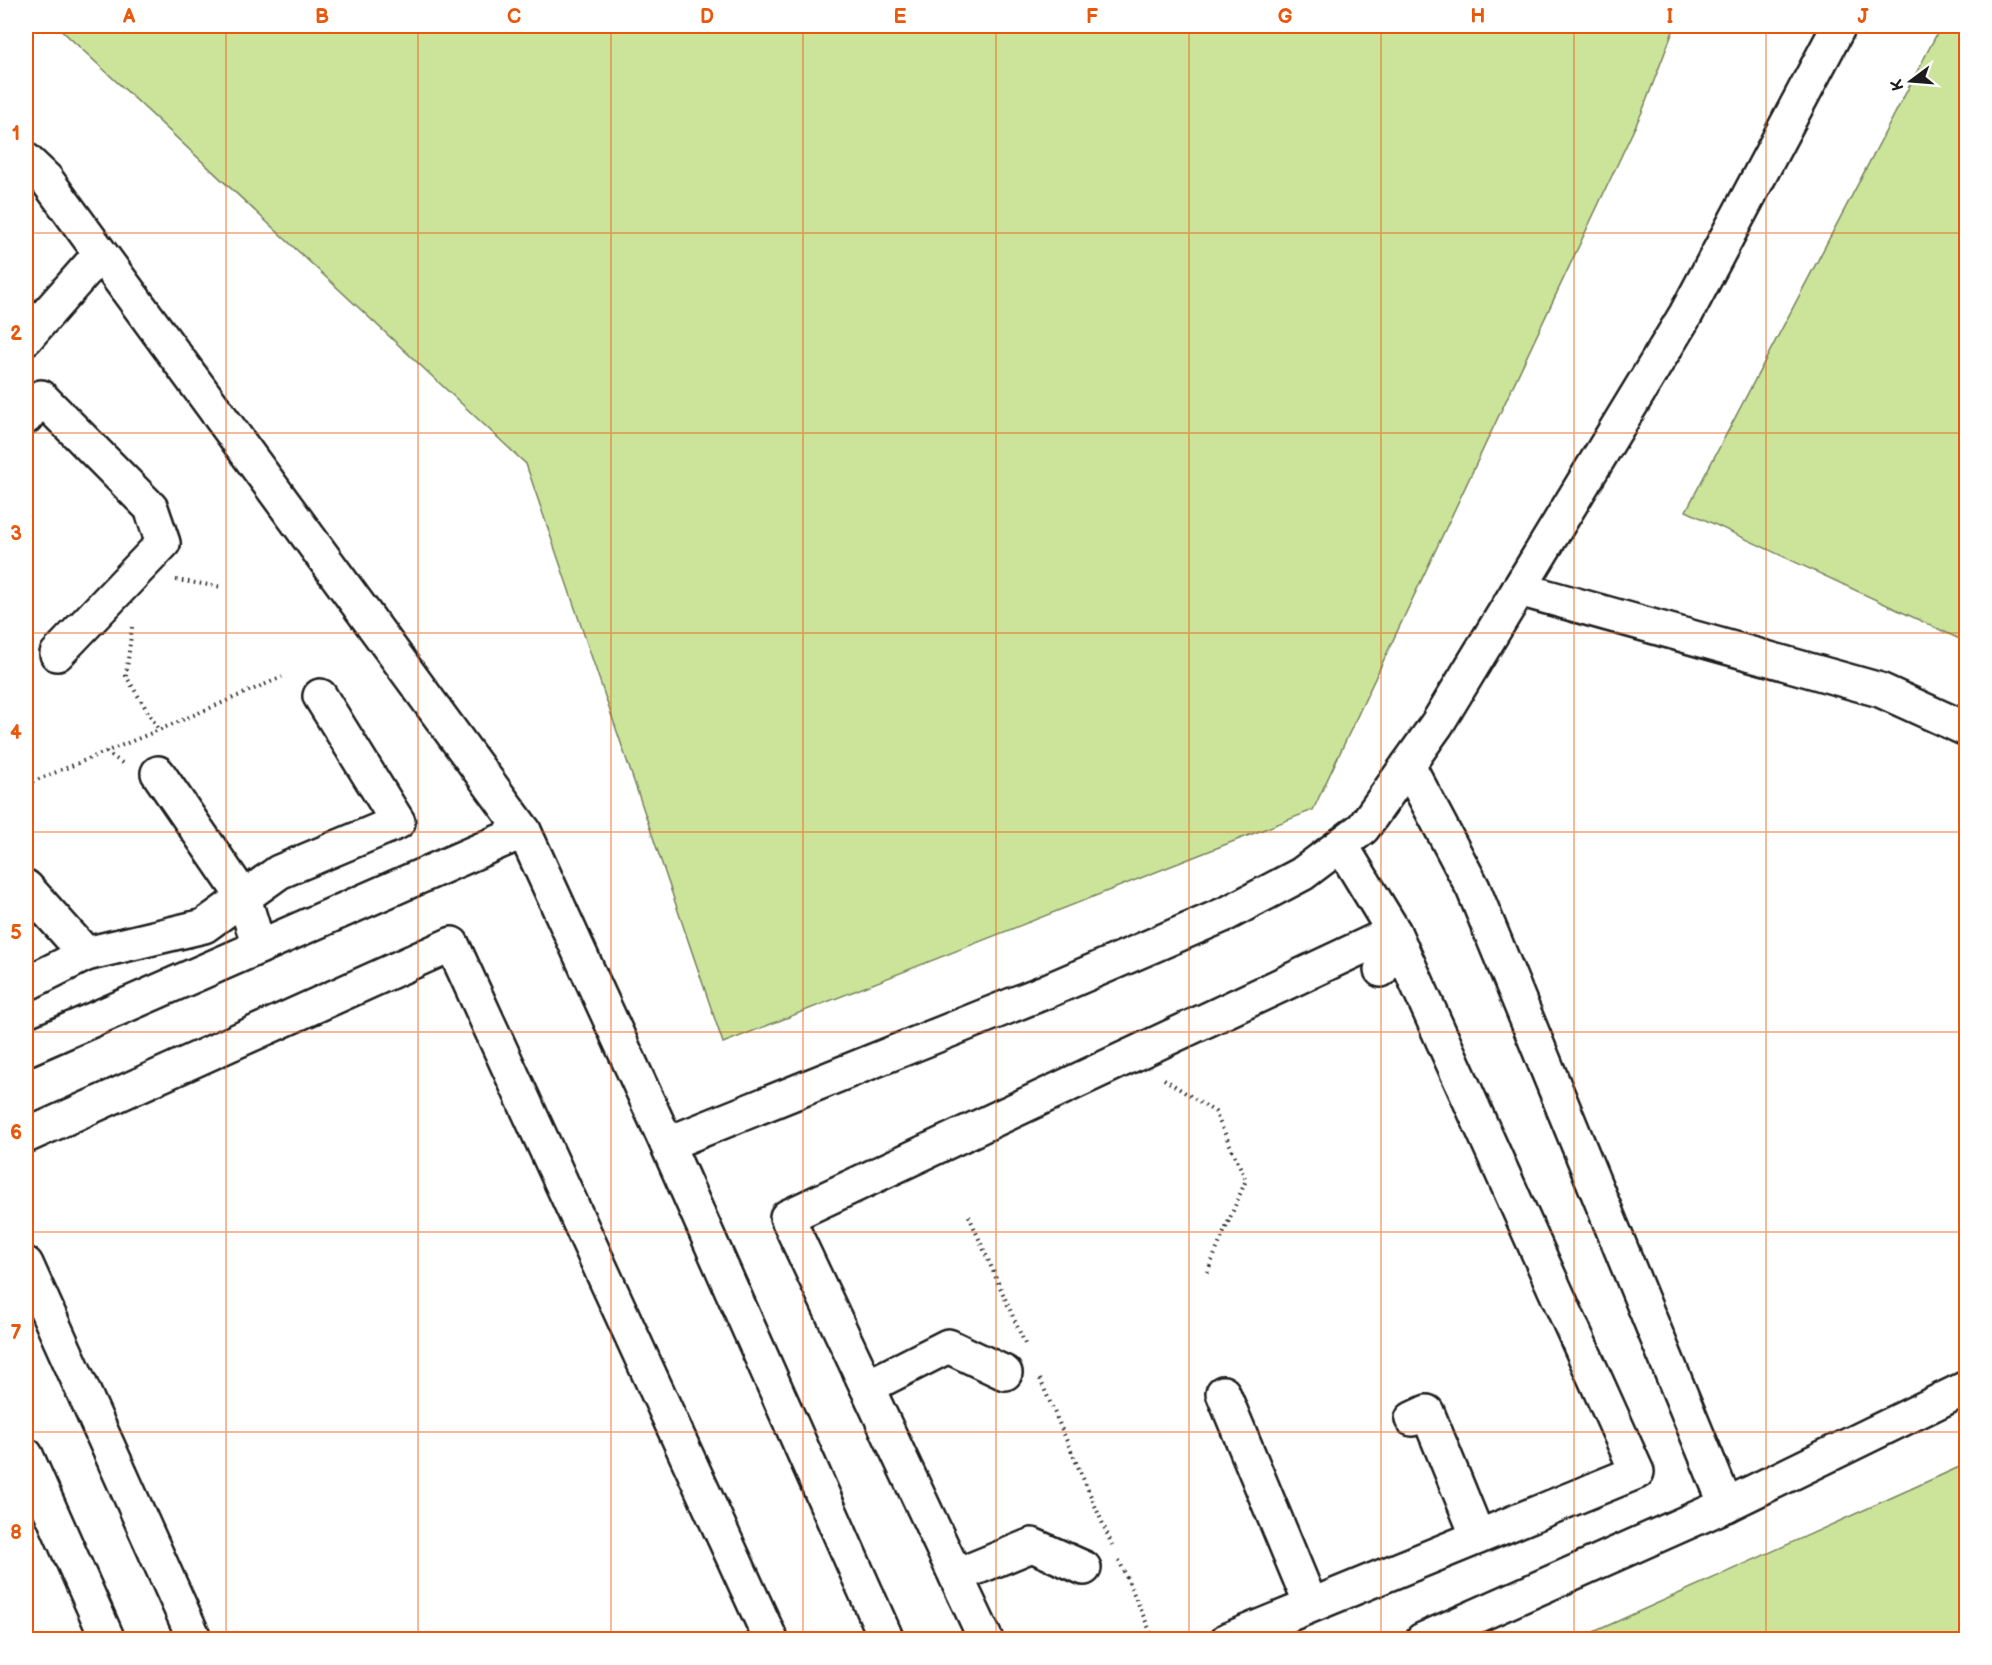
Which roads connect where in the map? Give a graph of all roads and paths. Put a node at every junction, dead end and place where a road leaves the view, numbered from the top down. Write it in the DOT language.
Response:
graph roads {
  1 [pos="1839,26"];
  2 [pos="26,160"];
  3 [pos="100,254"];
  4 [pos="26,338"];
  5 [pos="26,417"];
  6 [pos="167,579"];
  7 [pos="222,587"];
  8 [pos="1519,589"];
  9 [pos="133,619"];
  10 [pos="57,654"];
  11 [pos="282,677"];
  12 [pos="320,696"];
  13 [pos="1966,729"];
  14 [pos="159,730"];
  15 [pos="1408,765"];
  16 [pos="158,773"];
  17 [pos="27,784"];
  18 [pos="524,831"];
  19 [pos="1341,845"];
  20 [pos="26,886"];
  21 [pos="244,897"];
  22 [pos="1394,932"];
  23 [pos="259,947"];
  24 [pos="86,954"];
  25 [pos="1381,970"];
  26 [pos="26,984"];
  27 [pos="26,1049"];
  28 [pos="1128,1056"];
  29 [pos="26,1136"];
  30 [pos="667,1144"];
  31 [pos="928,1151"];
  32 [pos="911,1184"];
  33 [pos="969,1216"];
  34 [pos="26,1264"];
  35 [pos="1206,1275"];
  36 [pos="1026,1347"];
  37 [pos="1020,1371"];
  38 [pos="867,1388"];
  39 [pos="1966,1388"];
  40 [pos="1223,1394"];
  41 [pos="1412,1419"];
  42 [pos="26,1455"];
  43 [pos="1726,1505"];
  44 [pos="1478,1537"];
  45 [pos="1084,1568"];
  46 [pos="956,1576"];
  47 [pos="1311,1605"];
  48 [pos="108,1640"];
  49 [pos="195,1640"];
  50 [pos="771,1640"];
  51 [pos="887,1640"];
  52 [pos="986,1640"];
  53 [pos="1154,1640"];
  54 [pos="1227,1640"];
  55 [pos="1422,1640"];
  1 -- 8 [label="street"];
  2 -- 3 [label="street"];
  3 -- 4 [label="street"];
  3 -- 18 [label="street"];
  5 -- 10 [label="street"];
  6 -- 7 [label="path"];
  8 -- 13 [label="street"];
  8 -- 15 [label="street"];
  9 -- 14 [label="path"];
  11 -- 14 [label="path"];
  12 -- 21 [label="street"];
  14 -- 17 [label="path"];
  15 -- 19 [label="street"];
  15 -- 43 [label="street"];
  16 -- 21 [label="street"];
  18 -- 23 [label="street"];
  18 -- 30 [label="street"];
  19 -- 22 [label="street"];
  19 -- 30 [label="street"];
  20 -- 24 [label="street"];
  21 -- 23 [label="street"];
  21 -- 24 [label="street"];
  22 -- 25 [label="street"];
  22 -- 28 [label="street"];
  22 -- 44 [label="street"];
  23 -- 27 [label="street"];
  24 -- 26 [label="street"];
  28 -- 31 [label="street"];
  28 -- 35 [label="path"];
  29 -- 50 [label="street"];
  30 -- 51 [label="street"];
  31 -- 32 [label="street"];
  31 -- 38 [label="street"];
  33 -- 36 [label="path"];
  34 -- 49 [label="street"];
  37 -- 38 [label="street"];
  37 -- 53 [label="path"];
  38 -- 46 [label="street"];
  39 -- 43 [label="street"];
  40 -- 47 [label="street"];
  41 -- 44 [label="street"];
  42 -- 48 [label="street"];
  43 -- 55 [label="street"];
  44 -- 47 [label="street"];
  45 -- 46 [label="street"];
  46 -- 52 [label="street"];
  47 -- 54 [label="street"];
}
